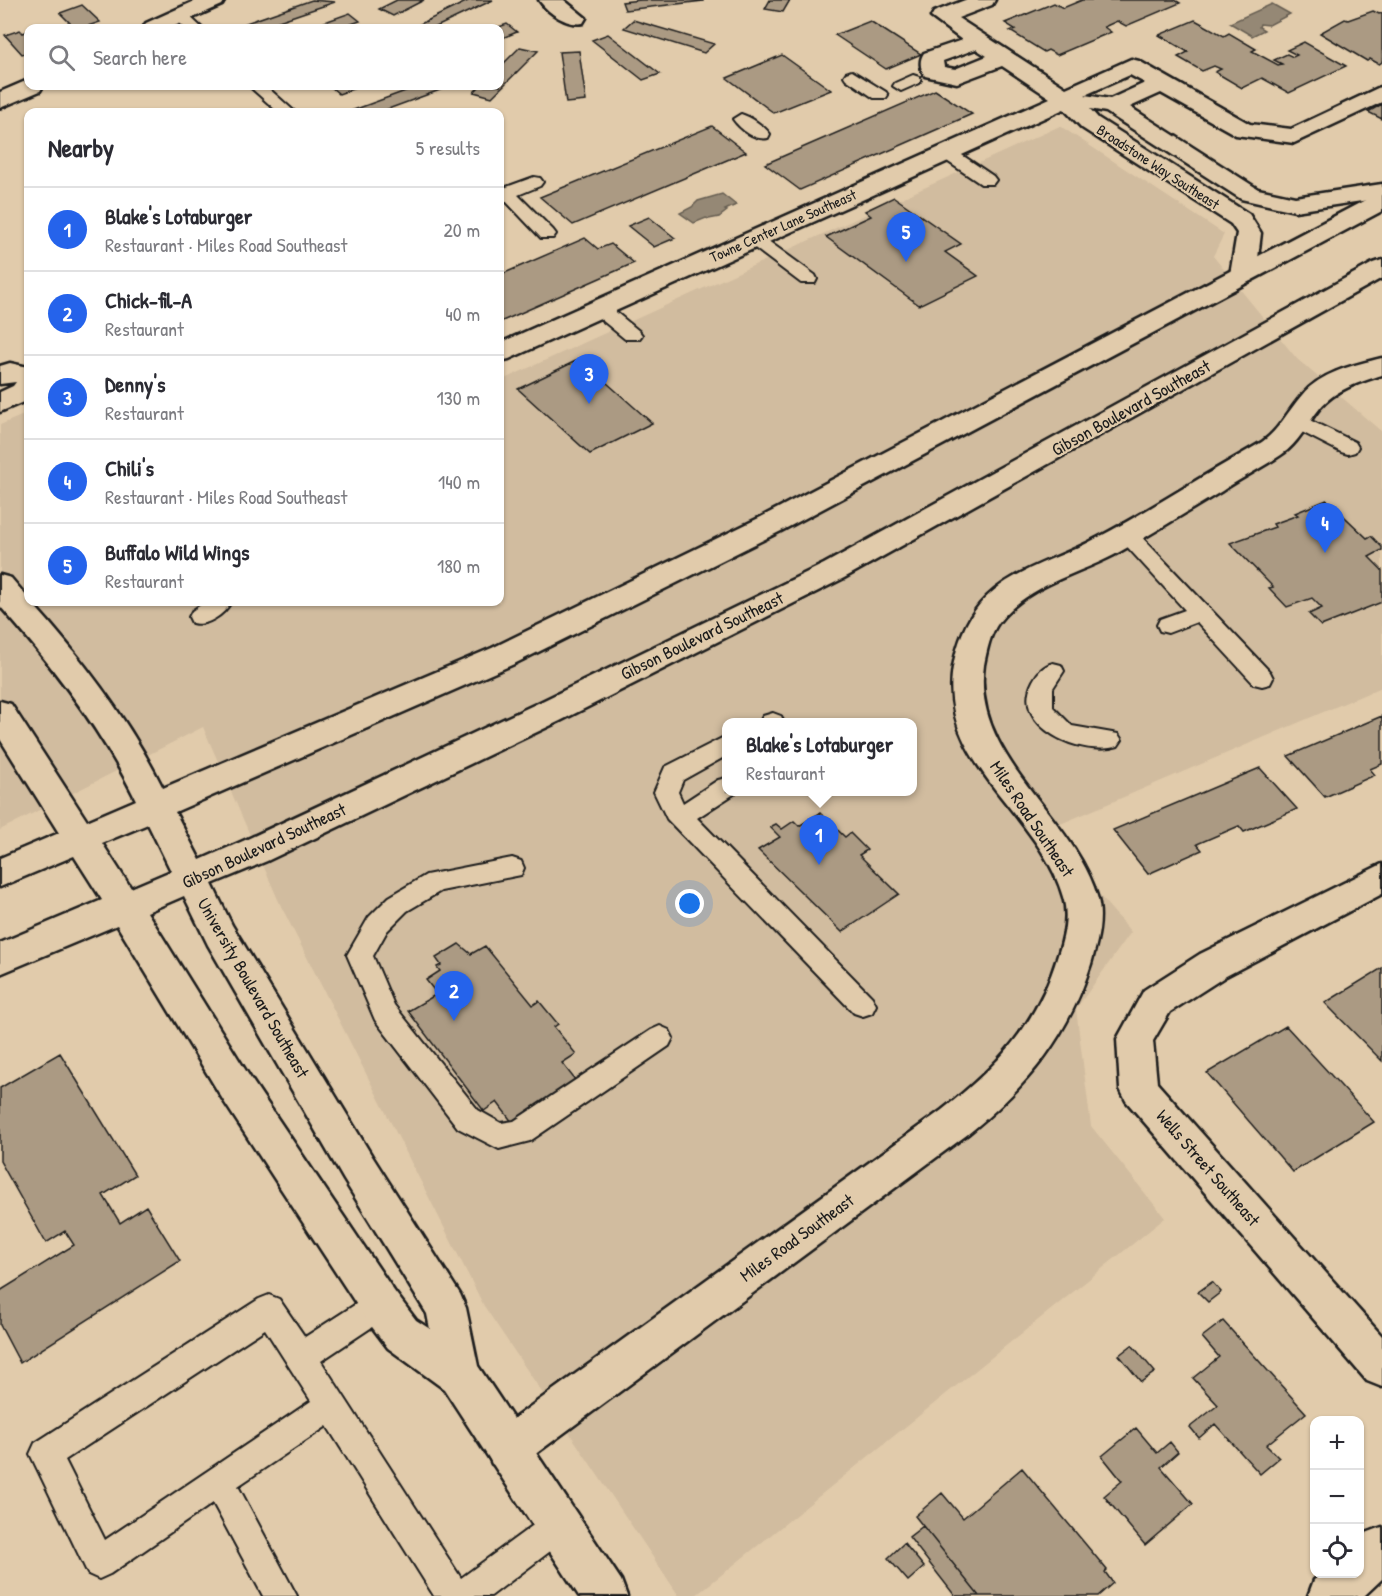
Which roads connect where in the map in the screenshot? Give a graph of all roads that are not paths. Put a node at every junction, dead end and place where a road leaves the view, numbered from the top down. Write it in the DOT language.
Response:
graph roads {
  1 [pos="214,0"];
  2 [pos="550,0"];
  3 [pos="984,0"];
  4 [pos="575,18"];
  5 [pos="187,22"];
  6 [pos="978,41"];
  7 [pos="1005,57"];
  8 [pos="852,76"];
  9 [pos="1162,84"];
  10 [pos="24,90"];
  11 [pos="262,90"];
  12 [pos="1382,93"];
  13 [pos="880,95"];
  14 [pos="1067,99"];
  15 [pos="0,101"];
  16 [pos="1113,106"];
  17 [pos="282,108"];
  18 [pos="741,119"];
  19 [pos="762,134"];
  20 [pos="946,153"];
  21 [pos="987,180"];
  22 [pos="534,182"];
  23 [pos="1382,191"];
  24 [pos="1382,201"];
  25 [pos="547,234"];
  26 [pos="754,239"];
  27 [pos="1382,268"];
  28 [pos="1243,275"];
  29 [pos="808,279"];
  30 [pos="599,308"];
  31 [pos="632,335"];
  32 [pos="504,351"];
  33 [pos="1382,366"];
  34 [pos="24,374"];
  35 [pos="0,375"];
  36 [pos="24,390"];
  37 [pos="0,403"];
  38 [pos="1297,421"];
  39 [pos="1348,447"];
  40 [pos="1128,535"];
  41 [pos="0,586"];
  42 [pos="215,606"];
  43 [pos="1201,612"];
  44 [pos="200,617"];
  45 [pos="1168,625"];
  46 [pos="1053,671"];
  47 [pos="1262,678"];
  48 [pos="0,713"];
  49 [pos="1110,740"];
  50 [pos="722,747"];
  51 [pos="722,790"];
  52 [pos="157,805"];
  53 [pos="681,817"];
  54 [pos="80,839"];
  55 [pos="512,868"];
  56 [pos="0,873"];
  57 [pos="1382,878"];
  58 [pos="192,879"];
  59 [pos="125,908"];
  60 [pos="0,959"];
  61 [pos="862,1005"];
  62 [pos="660,1038"];
  63 [pos="380,1305"];
  64 [pos="301,1357"];
  65 [pos="1382,1367"];
  66 [pos="459,1374"];
  67 [pos="331,1405"];
  68 [pos="507,1449"];
  69 [pos="218,1481"];
  70 [pos="558,1526"];
  71 [pos="1382,1549"];
  72 [pos="1364,1565"];
  73 [pos="1350,1578"];
  74 [pos="281,1596"];
  75 [pos="453,1596"];
  76 [pos="464,1596"];
  77 [pos="605,1596"];
  78 [pos="1330,1596"];
  1 -- 5 [label="street"];
  2 -- 4 [label="street"];
  3 -- 6 [label="street, Broadstone Way Southeast"];
  6 -- 7 [label="street, Broadstone Way Southeast"];
  6 -- 7 [label="street"];
  7 -- 14 [label="street, Broadstone Way Southeast"];
  8 -- 13 [label="lane"];
  9 -- 12 [label="street, Towne Center Lane Southeast"];
  9 -- 14 [label="street, Towne Center Lane Southeast"];
  9 -- 16 [label="street"];
  10 -- 15 [label="street"];
  11 -- 17 [label="lane"];
  14 -- 16 [label="street"];
  14 -- 20 [label="street, Towne Center Lane Southeast"];
  14 -- 28 [label="street, Broadstone Way Southeast"];
  16 -- 23 [label="street, Broadstone Way Southeast"];
  18 -- 19 [label="lane"];
  20 -- 21 [label="lane"];
  20 -- 26 [label="street, Towne Center Lane Southeast"];
  22 -- 25 [label="lane"];
  24 -- 28 [label="street"];
  26 -- 29 [label="lane"];
  26 -- 30 [label="street, Towne Center Lane Southeast"];
  27 -- 58 [label="street, Gibson Boulevard Southeast"];
  28 -- 52 [label="street"];
  30 -- 31 [label="lane"];
  30 -- 32 [label="street, Towne Center Lane Southeast"];
  33 -- 38 [label="street, Miles Road Southeast"];
  34 -- 35 [label="street"];
  36 -- 37 [label="street"];
  38 -- 39 [label="lane"];
  38 -- 40 [label="street, Miles Road Southeast"];
  40 -- 43 [label="lane"];
  40 -- 68 [label="street, Miles Road Southeast"];
  41 -- 52 [label="street, University Boulevard Southeast"];
  42 -- 44 [label="lane"];
  43 -- 45 [label="lane"];
  43 -- 47 [label="lane"];
  46 -- 49 [label="lane"];
  48 -- 54 [label="street, University Boulevard Southeast"];
  50 -- 53 [label="lane"];
  51 -- 53 [label="lane"];
  52 -- 54 [label="street"];
  52 -- 58 [label="street, University Boulevard Southeast"];
  53 -- 61 [label="lane"];
  54 -- 56 [label="street"];
  54 -- 59 [label="street, University Boulevard Southeast"];
  55 -- 62 [label="lane"];
  57 -- 65 [label="street, Wells Street Southeast"];
  58 -- 59 [label="street, Gibson Boulevard Southeast"];
  58 -- 66 [label="street, University Boulevard Southeast"];
  59 -- 60 [label="street, Gibson Boulevard Southeast"];
  59 -- 63 [label="street, University Boulevard Southeast"];
  63 -- 64 [label="lane"];
  63 -- 66 [label="street, University Boulevard Southeast"];
  64 -- 67 [label="lane"];
  64 -- 69 [label="lane"];
  66 -- 68 [label="street, University Boulevard Southeast"];
  67 -- 69 [label="lane"];
  67 -- 75 [label="lane"];
  68 -- 70 [label="street, University Boulevard Southeast"];
  69 -- 74 [label="lane"];
  70 -- 76 [label="lane"];
  70 -- 77 [label="street, University Boulevard Southeast"];
  71 -- 72 [label="street"];
  73 -- 78 [label="street"];
}
